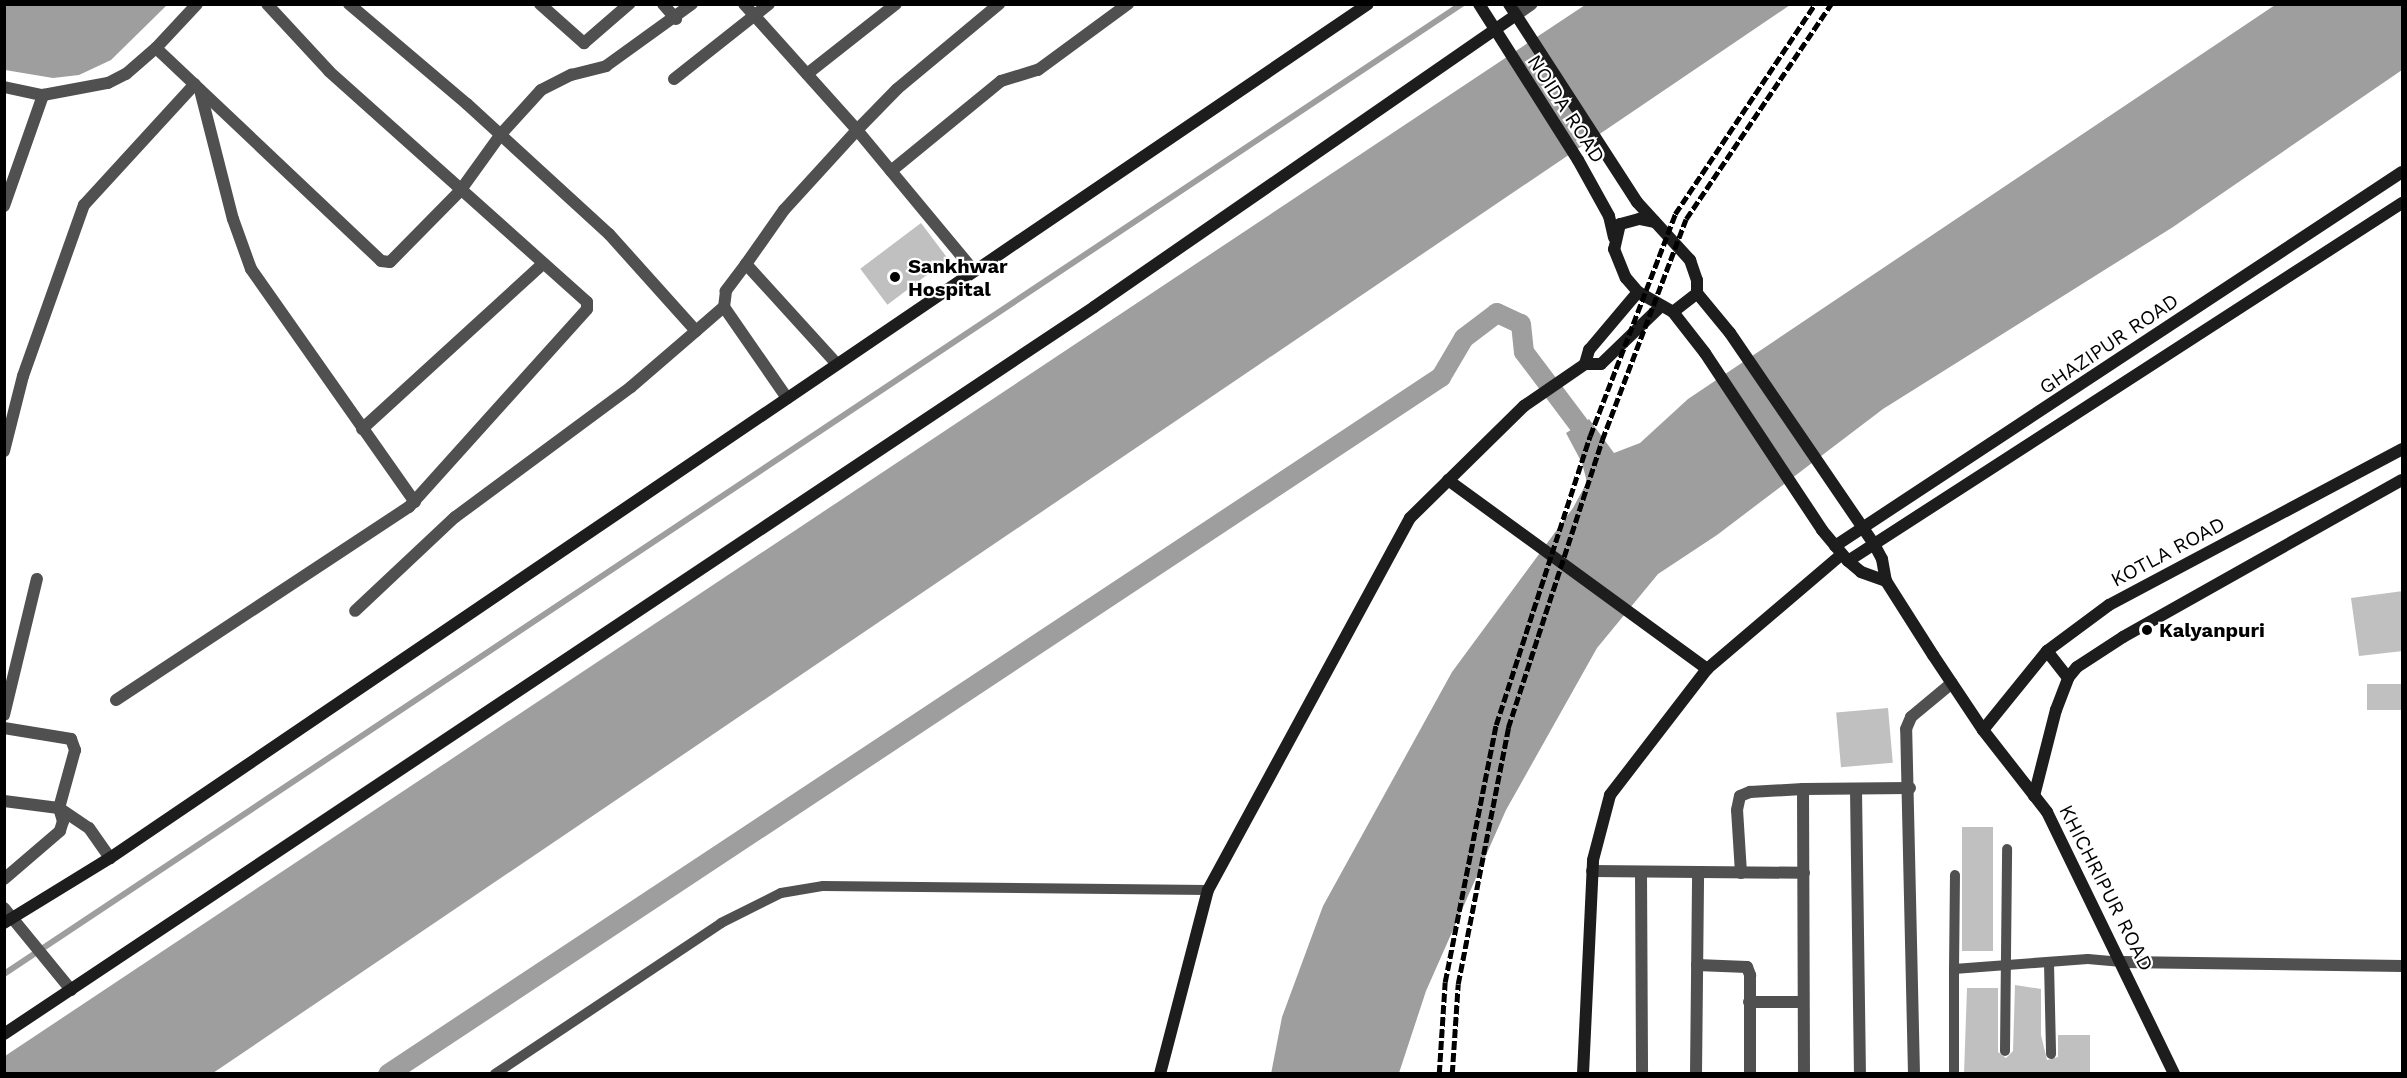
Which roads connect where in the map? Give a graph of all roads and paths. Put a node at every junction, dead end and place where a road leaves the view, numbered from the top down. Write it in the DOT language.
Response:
graph roads {
  1 [pos="197,4"];
  2 [pos="267,4"];
  3 [pos="349,4"];
  4 [pos="540,4"];
  5 [pos="629,4"];
  6 [pos="663,4"];
  7 [pos="692,4"];
  8 [pos="744,4"];
  9 [pos="769,4"];
  10 [pos="896,4"];
  11 [pos="999,4"];
  12 [pos="1128,4"];
  13 [pos="1532,4"];
  14 [pos="1365,5"];
  15 [pos="1479,5"];
  16 [pos="1516,15"];
  17 [pos="754,16"];
  18 [pos="676,19"];
  19 [pos="1494,33"];
  20 [pos="156,48"];
  21 [pos="807,74"];
  22 [pos="674,79"];
  23 [pos="197,86"];
  24 [pos="4,87"];
  25 [pos="43,95"];
  26 [pos="857,130"];
  27 [pos="501,134"];
  28 [pos="891,171"];
  29 [pos="2403,172"];
  30 [pos="460,191"];
  31 [pos="2403,203"];
  32 [pos="4,206"];
  33 [pos="1656,222"];
  34 [pos="1614,237"];
  35 [pos="543,264"];
  36 [pos="746,264"];
  37 [pos="974,271"];
  38 [pos="1638,292"];
  39 [pos="1696,294"];
  40 [pos="1661,306"];
  41 [pos="724,307"];
  42 [pos="1673,312"];
  43 [pos="696,332"];
  44 [pos="836,363"];
  45 [pos="1585,364"];
  46 [pos="787,398"];
  47 [pos="362,429"];
  48 [pos="2403,450"];
  49 [pos="4,451"];
  50 [pos="1448,480"];
  51 [pos="2403,480"];
  52 [pos="415,502"];
  53 [pos="1862,528"];
  54 [pos="1874,544"];
  55 [pos="1842,554"];
  56 [pos="37,579"];
  57 [pos="1886,581"];
  58 [pos="355,611"];
  59 [pos="2047,651"];
  60 [pos="1707,669"];
  61 [pos="2068,678"];
  62 [pos="1952,683"];
  63 [pos="116,700"];
  64 [pos="4,715"];
  65 [pos="4,728"];
  66 [pos="1983,730"];
  67 [pos="1910,788"];
  68 [pos="1803,789"];
  69 [pos="1856,790"];
  70 [pos="2034,796"];
  71 [pos="4,801"];
  72 [pos="59,808"];
  73 [pos="2007,849"];
  74 [pos="110,858"];
  75 [pos="1592,871"];
  76 [pos="1641,872"];
  77 [pos="1698,872"];
  78 [pos="1741,873"];
  79 [pos="1804,873"];
  80 [pos="1955,875"];
  81 [pos="4,879"];
  82 [pos="1208,890"];
  83 [pos="7,916"];
  84 [pos="2122,962"];
  85 [pos="2049,963"];
  86 [pos="1697,965"];
  87 [pos="2403,966"];
  88 [pos="2006,968"];
  89 [pos="1954,969"];
  90 [pos="70,990"];
  91 [pos="1749,1002"];
  92 [pos="1803,1002"];
  93 [pos="4,1034"];
  94 [pos="2005,1051"];
  95 [pos="2052,1054"];
  96 [pos="495,1074"];
  97 [pos="1160,1074"];
  98 [pos="1583,1074"];
  99 [pos="1642,1074"];
  100 [pos="1696,1074"];
  101 [pos="1750,1074"];
  102 [pos="1804,1074"];
  103 [pos="1860,1074"];
  104 [pos="1914,1074"];
  105 [pos="1954,1074"];
  106 [pos="2174,1074"];
  1 -- 20 [label="street"];
  2 -- 30 [label="street"];
  3 -- 27 [label="street"];
  4 -- 5 [label="street"];
  6 -- 18 [label="street"];
  7 -- 18 [label="street"];
  8 -- 17 [label="street"];
  9 -- 17 [label="street"];
  10 -- 21 [label="street"];
  11 -- 26 [label="street"];
  12 -- 28 [label="street"];
  13 -- 16 [label="street"];
  14 -- 37 [label="street"];
  15 -- 19 [label="street, NOIDA ROAD"];
  16 -- 19 [label="street"];
  16 -- 33 [label="street, NOIDA ROAD"];
  17 -- 21 [label="street"];
  17 -- 22 [label="street"];
  18 -- 27 [label="street"];
  19 -- 34 [label="street, NOIDA ROAD"];
  19 -- 90 [label="street"];
  20 -- 23 [label="street"];
  20 -- 25 [label="street"];
  21 -- 26 [label="street"];
  23 -- 30 [label="street"];
  23 -- 47 [label="street"];
  23 -- 49 [label="street"];
  24 -- 25 [label="street"];
  25 -- 32 [label="street"];
  26 -- 28 [label="street"];
  26 -- 36 [label="street"];
  27 -- 30 [label="street"];
  27 -- 43 [label="street"];
  28 -- 37 [label="street"];
  29 -- 53 [label="street, GHAZIPUR ROAD"];
  30 -- 35 [label="street"];
  31 -- 54 [label="street, GHAZIPUR ROAD"];
  33 -- 34 [label="street"];
  33 -- 39 [label="street"];
  34 -- 38 [label="street"];
  35 -- 47 [label="street"];
  35 -- 52 [label="street"];
  36 -- 41 [label="street"];
  36 -- 44 [label="street"];
  37 -- 44 [label="street"];
  38 -- 40 [label="street"];
  38 -- 45 [label="street"];
  39 -- 42 [label="street"];
  39 -- 53 [label="street, KHICHRIPUR ROAD"];
  40 -- 42 [label="street"];
  40 -- 45 [label="street"];
  41 -- 43 [label="street"];
  41 -- 46 [label="street"];
  42 -- 55 [label="street"];
  43 -- 58 [label="street"];
  44 -- 46 [label="street"];
  45 -- 50 [label="street"];
  46 -- 74 [label="street"];
  47 -- 52 [label="street"];
  48 -- 59 [label="street, KOTLA ROAD"];
  50 -- 60 [label="street"];
  50 -- 82 [label="street"];
  51 -- 61 [label="street"];
  52 -- 63 [label="street"];
  53 -- 54 [label="street, KHICHRIPUR ROAD"];
  53 -- 55 [label="street, GHAZIPUR ROAD"];
  54 -- 55 [label="street, GHAZIPUR ROAD"];
  54 -- 57 [label="street, KHICHRIPUR ROAD"];
  55 -- 57 [label="street"];
  55 -- 60 [label="street"];
  56 -- 64 [label="street"];
  57 -- 62 [label="street, KHICHRIPUR ROAD"];
  59 -- 61 [label="street"];
  59 -- 66 [label="street, KOTLA ROAD"];
  60 -- 75 [label="street"];
  61 -- 70 [label="street"];
  62 -- 66 [label="street, KHICHRIPUR ROAD"];
  62 -- 67 [label="street"];
  65 -- 72 [label="street"];
  66 -- 70 [label="street, KHICHRIPUR ROAD"];
  67 -- 69 [label="street"];
  67 -- 104 [label="street"];
  68 -- 69 [label="street"];
  68 -- 78 [label="street"];
  68 -- 79 [label="street"];
  69 -- 103 [label="street"];
  70 -- 84 [label="street, KHICHRIPUR ROAD"];
  71 -- 72 [label="street"];
  72 -- 74 [label="street"];
  72 -- 81 [label="street"];
  73 -- 88 [label="lane"];
  74 -- 83 [label="street"];
  75 -- 76 [label="street"];
  75 -- 98 [label="street"];
  76 -- 77 [label="street"];
  76 -- 99 [label="street"];
  77 -- 78 [label="street"];
  77 -- 86 [label="street"];
  78 -- 79 [label="street"];
  79 -- 92 [label="street"];
  80 -- 89 [label="lane"];
  82 -- 96 [label="lane"];
  82 -- 97 [label="street"];
  83 -- 90 [label="street"];
  84 -- 85 [label="lane"];
  84 -- 87 [label="street"];
  84 -- 106 [label="street, KHICHRIPUR ROAD"];
  85 -- 88 [label="lane"];
  85 -- 95 [label="lane"];
  86 -- 91 [label="street"];
  86 -- 100 [label="street"];
  88 -- 89 [label="lane"];
  88 -- 94 [label="lane"];
  89 -- 105 [label="lane"];
  90 -- 93 [label="street"];
  91 -- 92 [label="street"];
  91 -- 101 [label="street"];
  92 -- 102 [label="street"];
}
